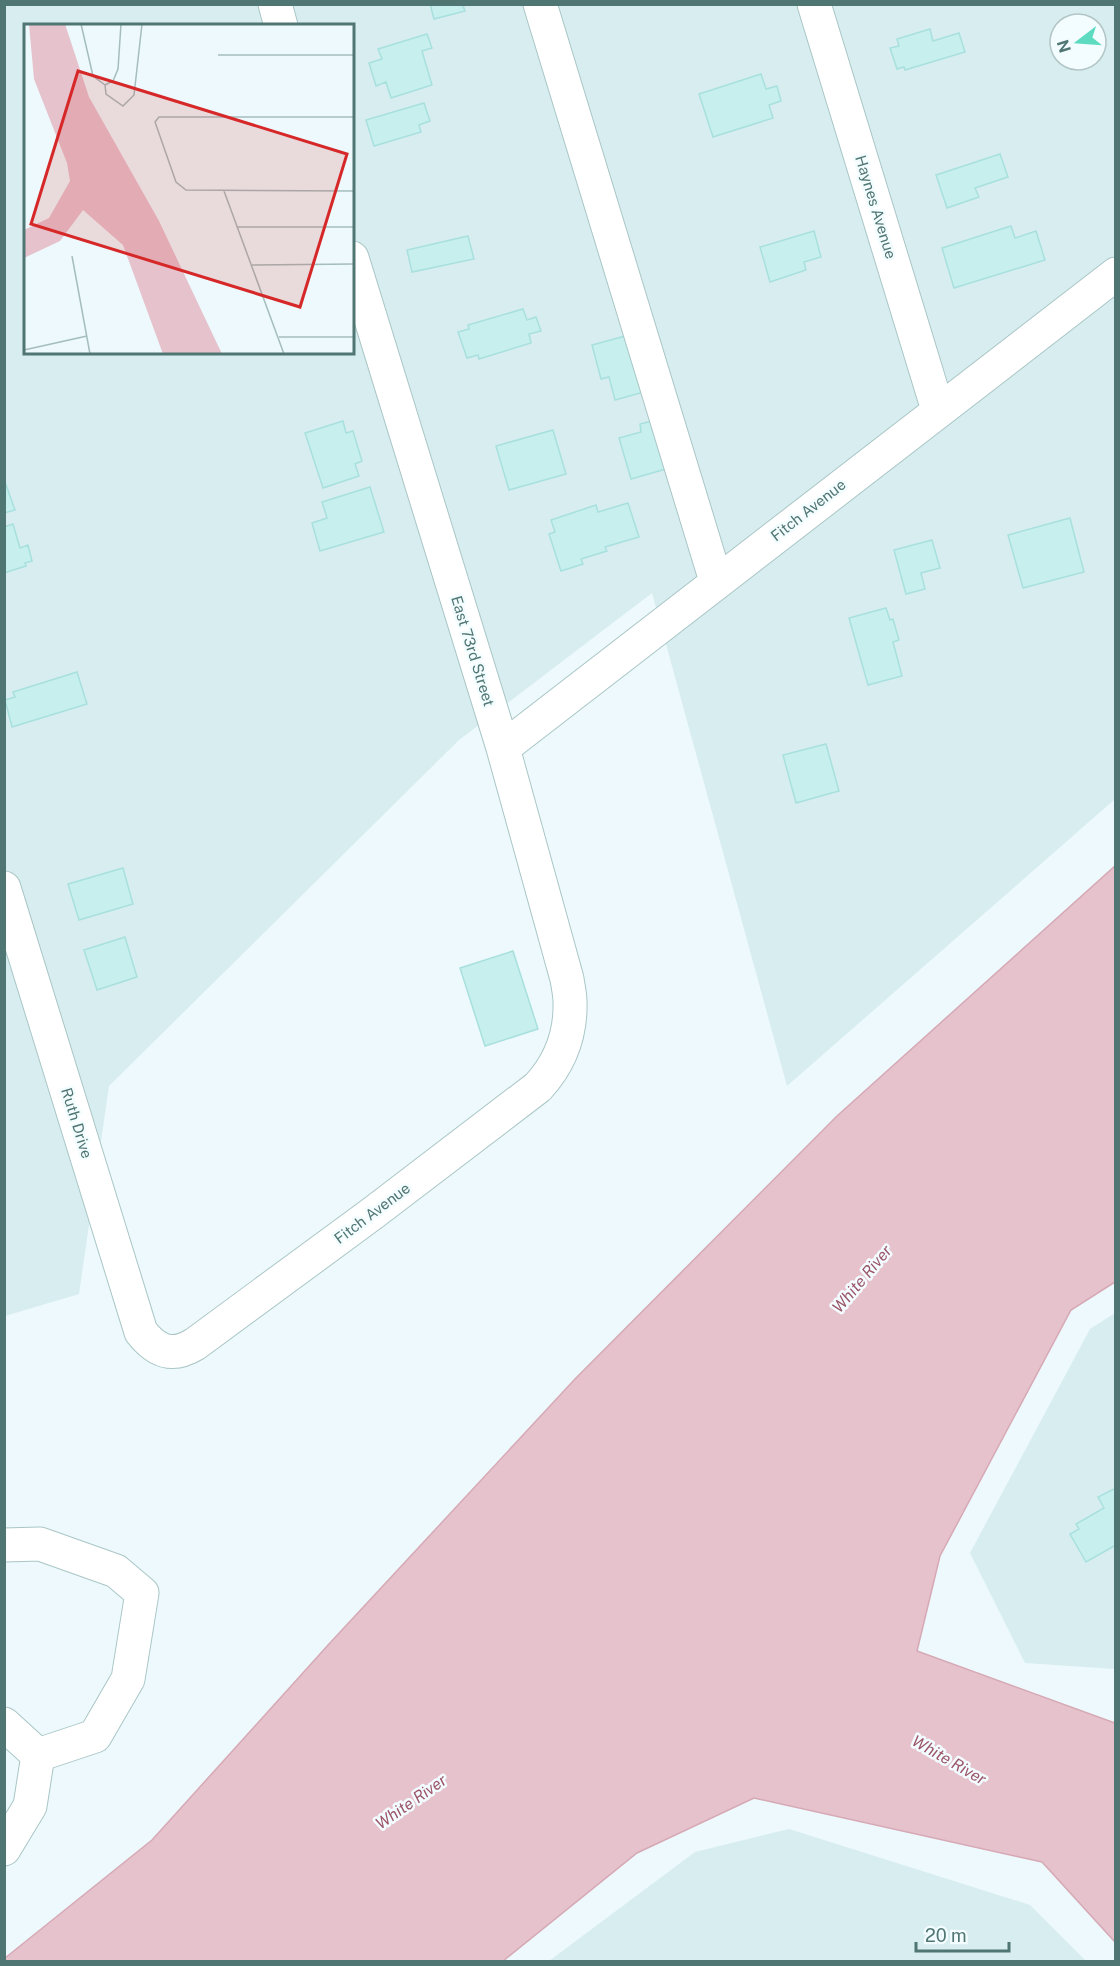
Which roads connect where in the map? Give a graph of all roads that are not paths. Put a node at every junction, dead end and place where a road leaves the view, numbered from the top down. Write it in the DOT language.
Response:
graph roads {
  1 [pos="275,4"];
  2 [pos="540,4"];
  3 [pos="814,4"];
  4 [pos="280,24"];
  5 [pos="354,264"];
  6 [pos="1116,274"];
  7 [pos="938,410"];
  8 [pos="716,581"];
  9 [pos="503,748"];
  10 [pos="4,888"];
  11 [pos="563,1048"];
  12 [pos="161,1350"];
  13 [pos="4,1545"];
  14 [pos="4,1724"];
  15 [pos="38,1755"];
  16 [pos="4,1850"];
  1 -- 4 [label="street"];
  2 -- 8 [label="street"];
  3 -- 7 [label="street, Haynes Avenue"];
  5 -- 9 [label="street, East 73rd Street"];
  6 -- 7 [label="street, Fitch Avenue"];
  7 -- 8 [label="street, Fitch Avenue"];
  8 -- 9 [label="street, Fitch Avenue"];
  9 -- 11 [label="street, East 73rd Street"];
  10 -- 12 [label="street, Ruth Drive"];
  11 -- 12 [label="street, Fitch Avenue"];
  13 -- 15 [label="street"];
  14 -- 15 [label="street"];
  15 -- 16 [label="street"];
}
